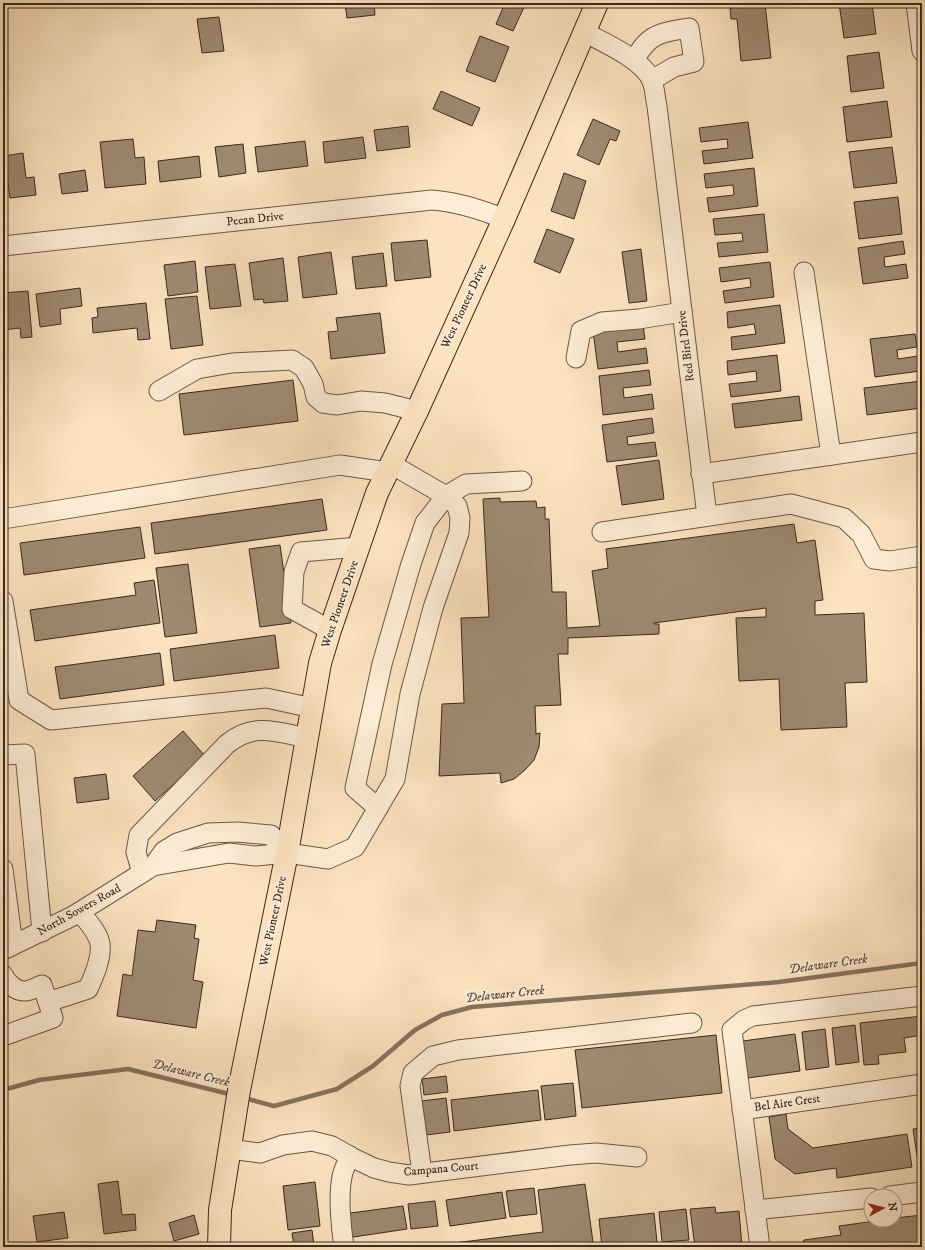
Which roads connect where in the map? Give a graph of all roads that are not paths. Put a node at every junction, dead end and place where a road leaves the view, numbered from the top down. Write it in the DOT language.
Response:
graph roads {
  1 [pos="597,3"];
  2 [pos="916,3"];
  3 [pos="584,32"];
  4 [pos="922,51"];
  5 [pos="634,60"];
  6 [pos="652,80"];
  7 [pos="504,219"];
  8 [pos="3,246"];
  9 [pos="804,272"];
  10 [pos="682,312"];
  11 [pos="576,358"];
  12 [pos="159,391"];
  13 [pos="417,410"];
  14 [pos="922,442"];
  15 [pos="831,455"];
  16 [pos="389,468"];
  17 [pos="701,474"];
  18 [pos="522,481"];
  19 [pos="446,496"];
  20 [pos="707,516"];
  21 [pos="3,519"];
  22 [pos="602,532"];
  23 [pos="359,547"];
  24 [pos="922,556"];
  25 [pos="3,601"];
  26 [pos="330,630"];
  27 [pos="312,708"];
  28 [pos="307,738"];
  29 [pos="3,755"];
  30 [pos="378,808"];
  31 [pos="287,853"];
  32 [pos="3,869"];
  33 [pos="148,870"];
  34 [pos="80,912"];
  35 [pos="42,932"];
  36 [pos="8,948"];
  37 [pos="7,985"];
  38 [pos="922,996"];
  39 [pos="48,1002"];
  40 [pos="692,1023"];
  41 [pos="3,1036"];
  42 [pos="922,1084"];
  43 [pos="742,1110"];
  44 [pos="230,1143"];
  45 [pos="350,1156"];
  46 [pos="637,1157"];
  47 [pos="422,1173"];
  48 [pos="922,1192"];
  49 [pos="903,1194"];
  50 [pos="863,1199"];
  51 [pos="755,1210"];
  52 [pos="219,1247"];
  53 [pos="344,1247"];
  54 [pos="760,1247"];
  1 -- 3 [label="main road, West Pioneer Drive"];
  2 -- 4 [label="street"];
  3 -- 5 [label="street"];
  3 -- 7 [label="main road, West Pioneer Drive"];
  5 -- 6 [label="street"];
  5 -- 6 [label="street"];
  6 -- 10 [label="street, Red Bird Drive"];
  7 -- 8 [label="street, Pecan Drive"];
  7 -- 13 [label="main road, West Pioneer Drive"];
  9 -- 15 [label="street"];
  10 -- 11 [label="street"];
  10 -- 17 [label="street, Red Bird Drive"];
  12 -- 13 [label="street"];
  13 -- 16 [label="main road, West Pioneer Drive"];
  14 -- 15 [label="street"];
  15 -- 17 [label="street"];
  16 -- 19 [label="street"];
  16 -- 21 [label="street"];
  16 -- 23 [label="main road, West Pioneer Drive"];
  17 -- 20 [label="street, Red Bird Drive"];
  18 -- 19 [label="street"];
  19 -- 30 [label="street, North Sowers Road"];
  19 -- 30 [label="street"];
  20 -- 22 [label="street"];
  20 -- 24 [label="street"];
  23 -- 26 [label="main road, West Pioneer Drive"];
  23 -- 26 [label="street"];
  25 -- 27 [label="street"];
  26 -- 27 [label="main road, West Pioneer Drive"];
  27 -- 28 [label="main road, West Pioneer Drive"];
  28 -- 31 [label="main road, West Pioneer Drive"];
  28 -- 33 [label="street"];
  29 -- 35 [label="street"];
  30 -- 31 [label="street, North Sowers Road"];
  31 -- 33 [label="street, North Sowers Road"];
  31 -- 44 [label="main road, West Pioneer Drive"];
  32 -- 36 [label="street"];
  33 -- 34 [label="street, North Sowers Road"];
  34 -- 35 [label="street, North Sowers Road"];
  34 -- 39 [label="street"];
  35 -- 36 [label="street, North Sowers Road"];
  37 -- 39 [label="street"];
  38 -- 43 [label="street"];
  39 -- 41 [label="street"];
  40 -- 47 [label="street"];
  42 -- 43 [label="street, Bel Aire Crest"];
  43 -- 51 [label="street, Bel Aire Crest"];
  44 -- 45 [label="street, Campana Court"];
  44 -- 52 [label="main road, West Pioneer Drive"];
  45 -- 47 [label="street, Campana Court"];
  45 -- 53 [label="street"];
  46 -- 47 [label="street, Campana Court"];
  48 -- 49 [label="street"];
  50 -- 51 [label="street"];
  51 -- 54 [label="street, Bel Aire Crest"];
}
